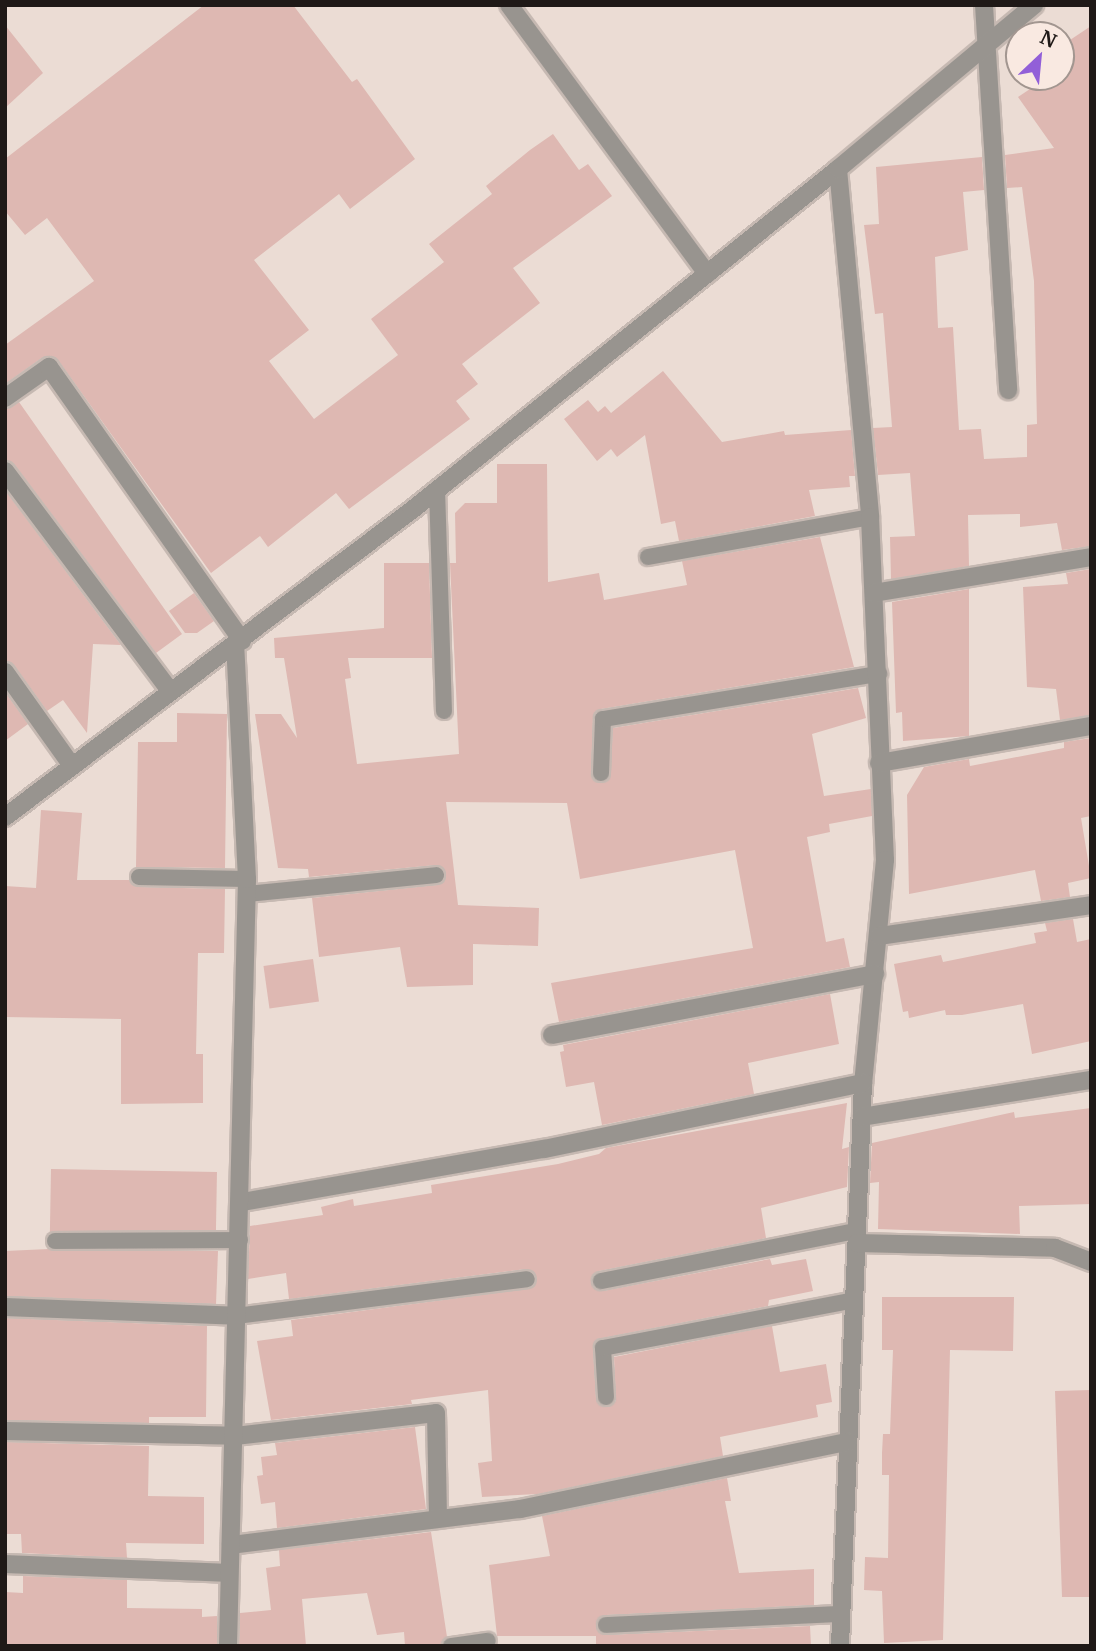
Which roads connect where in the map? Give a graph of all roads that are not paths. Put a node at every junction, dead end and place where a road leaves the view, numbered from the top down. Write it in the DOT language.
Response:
graph roads {
  1 [pos="509,5"];
  2 [pos="984,5"];
  3 [pos="1034,5"];
  4 [pos="985,43"];
  5 [pos="838,169"];
  6 [pos="707,274"];
  7 [pos="1008,390"];
  8 [pos="5,398"];
  9 [pos="5,471"];
  10 [pos="437,489"];
  11 [pos="870,517"];
  12 [pos="648,557"];
  13 [pos="1091,557"];
  14 [pos="874,593"];
  15 [pos="238,643"];
  16 [pos="5,672"];
  17 [pos="879,674"];
  18 [pos="170,691"];
  19 [pos="444,711"];
  20 [pos="1091,726"];
  21 [pos="879,763"];
  22 [pos="72,766"];
  23 [pos="601,773"];
  24 [pos="5,817"];
  25 [pos="436,874"];
  26 [pos="139,877"];
  27 [pos="247,886"];
  28 [pos="1091,905"];
  29 [pos="879,936"];
  30 [pos="875,974"];
  31 [pos="552,1035"];
  32 [pos="1091,1080"];
  33 [pos="863,1083"];
  34 [pos="862,1117"];
  35 [pos="242,1202"];
  36 [pos="857,1237"];
  37 [pos="240,1240"];
  38 [pos="55,1241"];
  39 [pos="1091,1262"];
  40 [pos="527,1279"];
  41 [pos="601,1281"];
  42 [pos="854,1300"];
  43 [pos="5,1307"];
  44 [pos="236,1316"];
  45 [pos="606,1397"];
  46 [pos="5,1431"];
  47 [pos="234,1436"];
  48 [pos="847,1441"];
  49 [pos="438,1517"];
  50 [pos="231,1545"];
  51 [pos="5,1564"];
  52 [pos="229,1573"];
  53 [pos="841,1614"];
  54 [pos="606,1625"];
  55 [pos="488,1641"];
  56 [pos="228,1646"];
  57 [pos="451,1646"];
  58 [pos="840,1646"];
  1 -- 6 [label="street"];
  2 -- 4 [label="street"];
  3 -- 4 [label="street"];
  4 -- 5 [label="street"];
  4 -- 7 [label="street"];
  5 -- 6 [label="street"];
  5 -- 11 [label="street"];
  6 -- 10 [label="street"];
  8 -- 15 [label="street"];
  9 -- 18 [label="street"];
  10 -- 15 [label="street"];
  10 -- 19 [label="lane"];
  11 -- 12 [label="lane"];
  11 -- 14 [label="street"];
  13 -- 14 [label="street"];
  14 -- 17 [label="street"];
  15 -- 18 [label="street"];
  15 -- 27 [label="street"];
  16 -- 22 [label="street"];
  17 -- 21 [label="street"];
  17 -- 23 [label="lane"];
  18 -- 22 [label="street"];
  20 -- 21 [label="street"];
  21 -- 29 [label="street"];
  22 -- 24 [label="street"];
  25 -- 27 [label="lane"];
  26 -- 27 [label="lane"];
  27 -- 35 [label="street"];
  28 -- 29 [label="street"];
  29 -- 30 [label="street"];
  30 -- 31 [label="street"];
  30 -- 33 [label="street"];
  32 -- 34 [label="street"];
  33 -- 34 [label="street"];
  33 -- 35 [label="street"];
  34 -- 36 [label="street"];
  35 -- 37 [label="street"];
  36 -- 39 [label="street"];
  36 -- 41 [label="lane"];
  36 -- 42 [label="street"];
  37 -- 38 [label="lane"];
  37 -- 44 [label="street"];
  40 -- 44 [label="lane"];
  42 -- 45 [label="lane"];
  42 -- 48 [label="street"];
  43 -- 44 [label="street"];
  44 -- 47 [label="street"];
  46 -- 47 [label="street"];
  47 -- 49 [label="street"];
  47 -- 50 [label="street"];
  48 -- 49 [label="street"];
  48 -- 53 [label="street"];
  49 -- 50 [label="street"];
  50 -- 52 [label="street"];
  51 -- 52 [label="street"];
  52 -- 56 [label="street"];
  53 -- 54 [label="lane"];
  53 -- 58 [label="street"];
  55 -- 57 [label="lane"];
}
